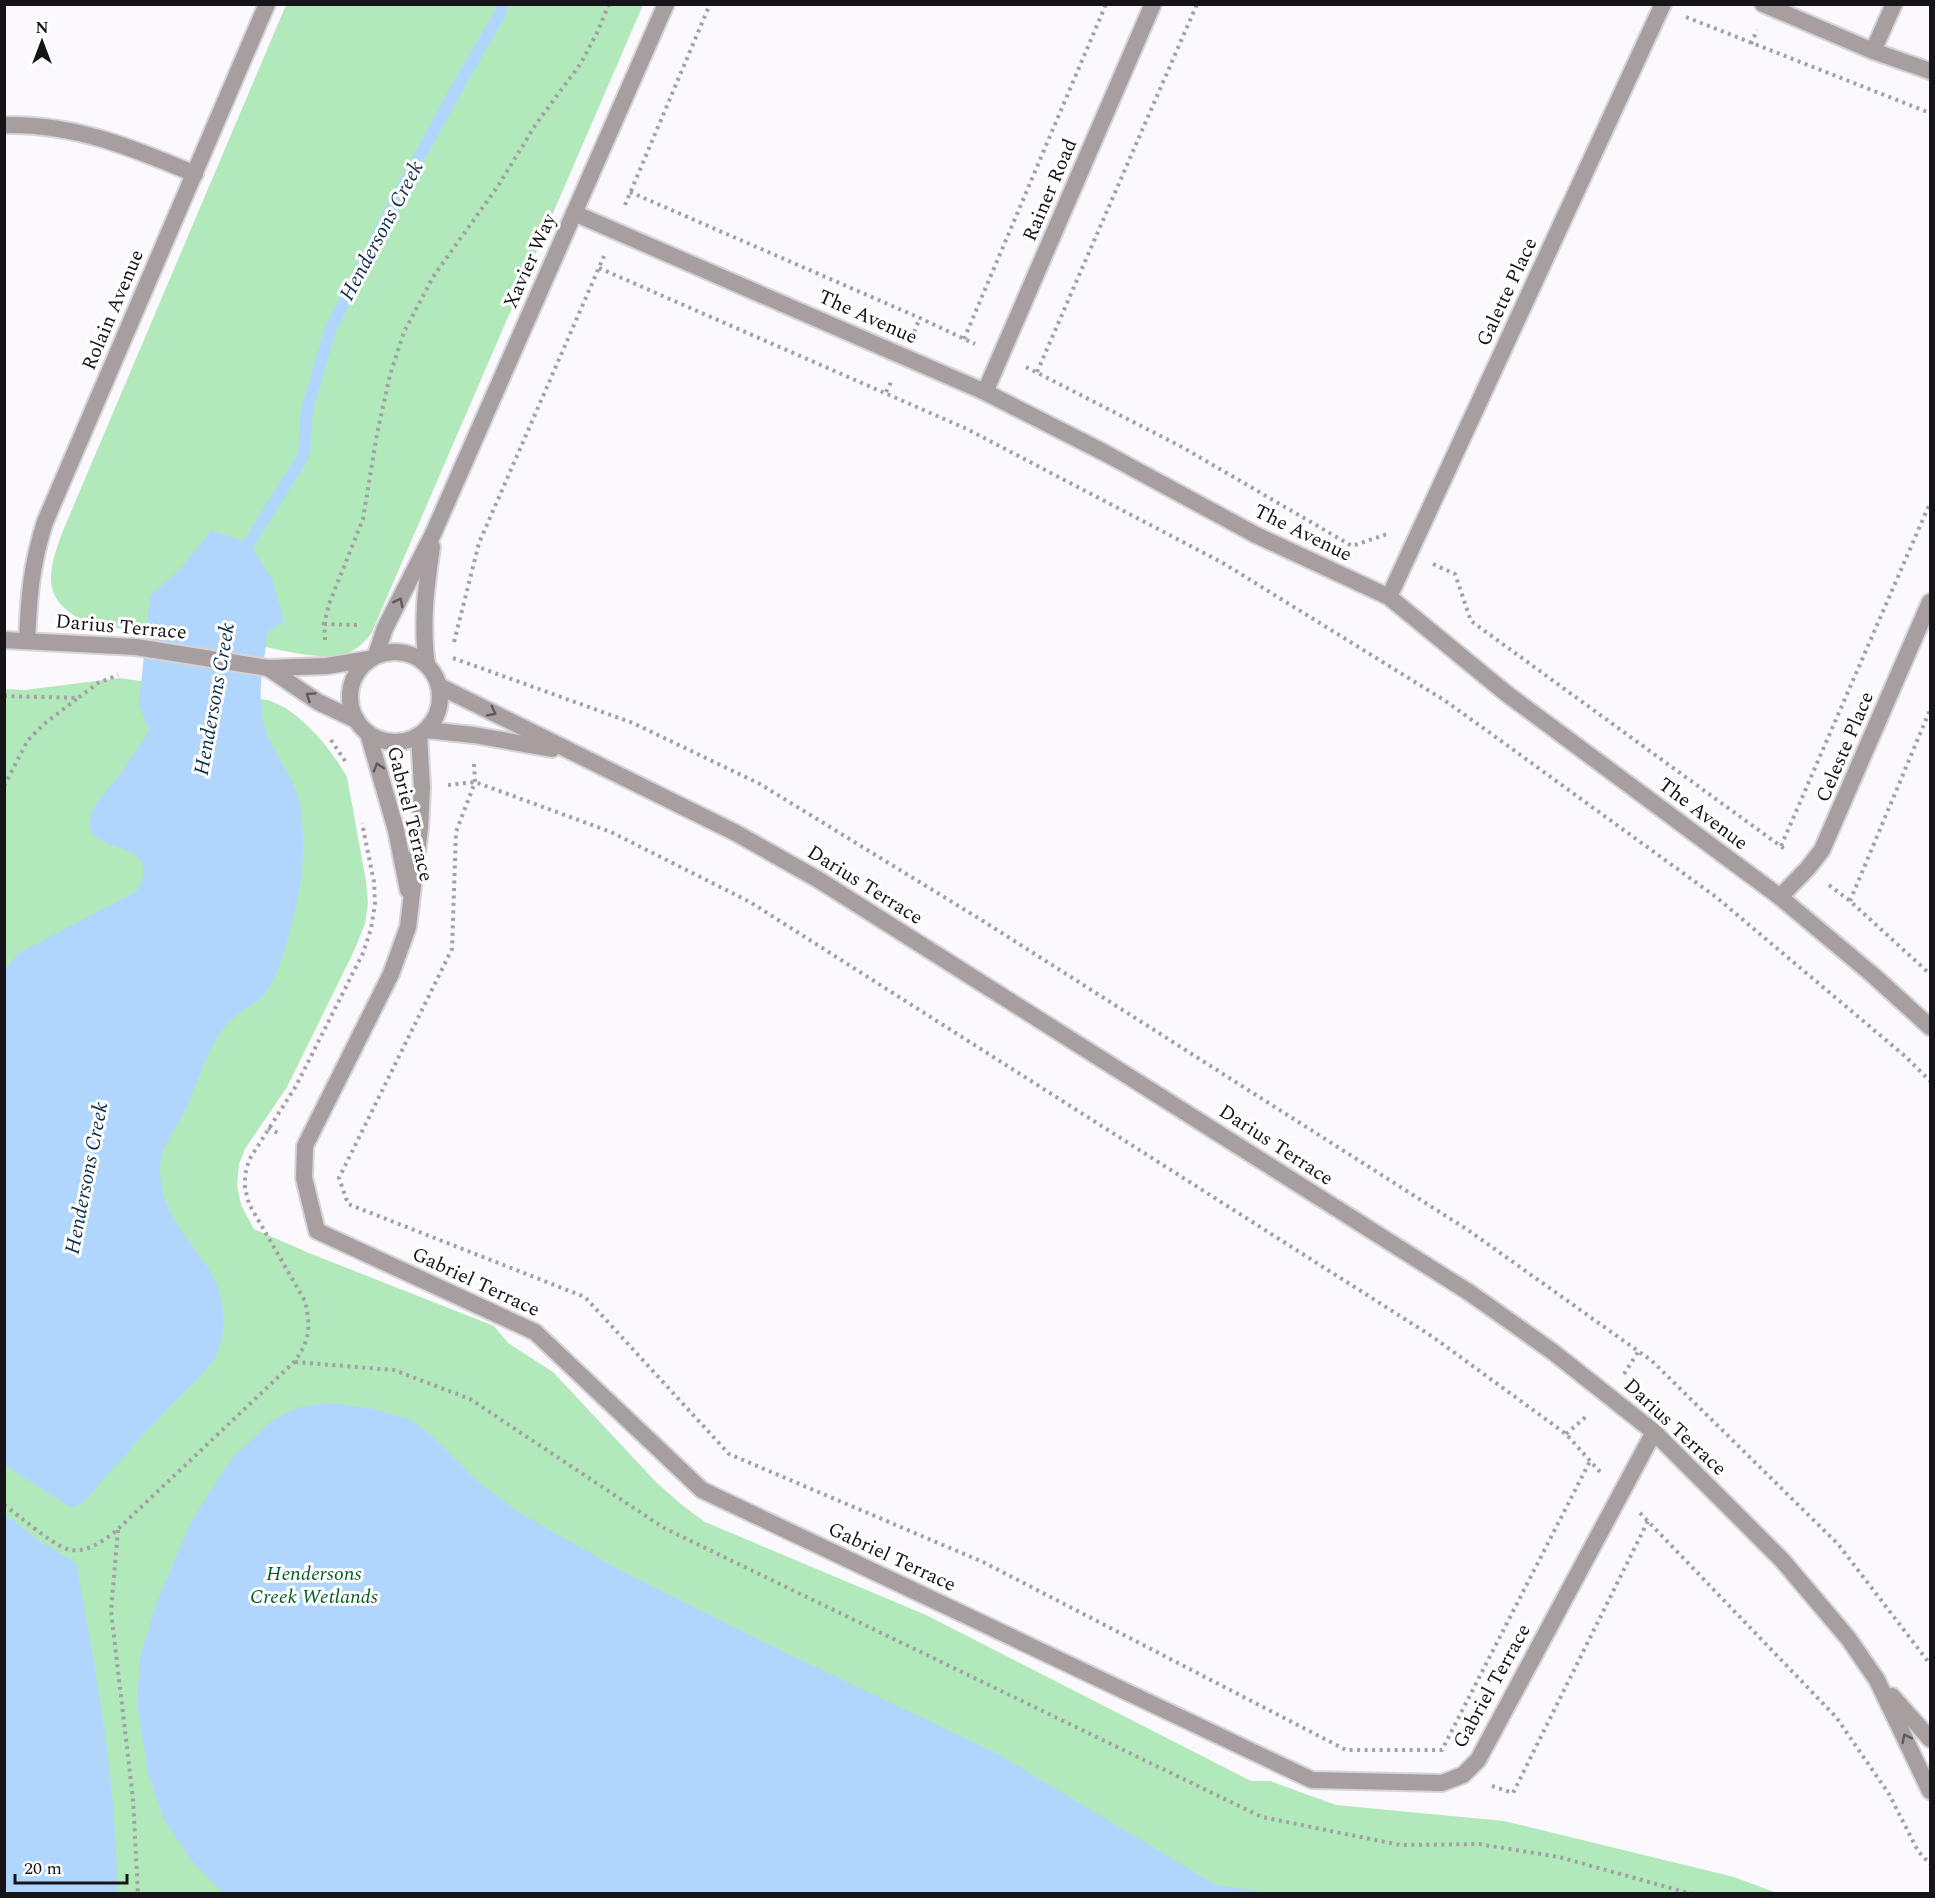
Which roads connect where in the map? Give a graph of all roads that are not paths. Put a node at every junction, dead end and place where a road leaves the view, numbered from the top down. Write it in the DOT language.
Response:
graph roads {
  1 [pos="267,4"];
  2 [pos="666,4"];
  3 [pos="1153,4"];
  4 [pos="1763,4"];
  5 [pos="1894,4"];
  6 [pos="1663,6"];
  7 [pos="1873,51"];
  8 [pos="1930,71"];
  9 [pos="4,125"];
  10 [pos="195,174"];
  11 [pos="574,213"];
  12 [pos="985,392"];
  13 [pos="433,534"];
  14 [pos="1389,597"];
  15 [pos="1930,602"];
  16 [pos="4,640"];
  17 [pos="27,641"];
  18 [pos="372,657"];
  19 [pos="427,664"];
  20 [pos="268,668"];
  21 [pos="439,686"];
  22 [pos="356,720"];
  23 [pos="423,732"];
  24 [pos="368,733"];
  25 [pos="570,753"];
  26 [pos="1780,897"];
  27 [pos="411,905"];
  28 [pos="1930,1027"];
  29 [pos="1654,1432"];
  30 [pos="1877,1680"];
  31 [pos="1930,1739"];
  32 [pos="1930,1791"];
  1 -- 10 [label="street, Rolain Avenue"];
  2 -- 11 [label="street, Xavier Way"];
  3 -- 12 [label="street, Rainer Road"];
  4 -- 7 [label="street"];
  5 -- 7 [label="street"];
  6 -- 14 [label="street, Galette Place"];
  7 -- 8 [label="street"];
  9 -- 10 [label="street"];
  10 -- 17 [label="street, Rolain Avenue"];
  11 -- 12 [label="street, The Avenue"];
  11 -- 13 [label="street, Xavier Way"];
  12 -- 14 [label="street, The Avenue"];
  18 -- 13 [label="street, Xavier Way, one-way"];
  13 -- 19 [label="street, Xavier Way"];
  14 -- 26 [label="street, The Avenue"];
  15 -- 26 [label="street, Celeste Place"];
  16 -- 17 [label="street, Darius Terrace"];
  17 -- 20 [label="street, Darius Terrace"];
  18 -- 19 [label="street"];
  18 -- 20 [label="street, Darius Terrace"];
  18 -- 22 [label="street"];
  19 -- 21 [label="street"];
  22 -- 20 [label="street, Darius Terrace, one-way"];
  21 -- 23 [label="street"];
  21 -- 25 [label="street, Darius Terrace, one-way"];
  22 -- 24 [label="street"];
  23 -- 24 [label="street"];
  23 -- 25 [label="street, Darius Terrace"];
  23 -- 27 [label="street, Gabriel Terrace"];
  27 -- 24 [label="street, Gabriel Terrace, one-way"];
  25 -- 29 [label="street, Darius Terrace"];
  26 -- 28 [label="street, The Avenue"];
  27 -- 29 [label="street, Gabriel Terrace"];
  29 -- 30 [label="street, Darius Terrace"];
  30 -- 31 [label="street, Darius Terrace"];
  32 -- 30 [label="street, Darius Terrace, one-way"];
}
